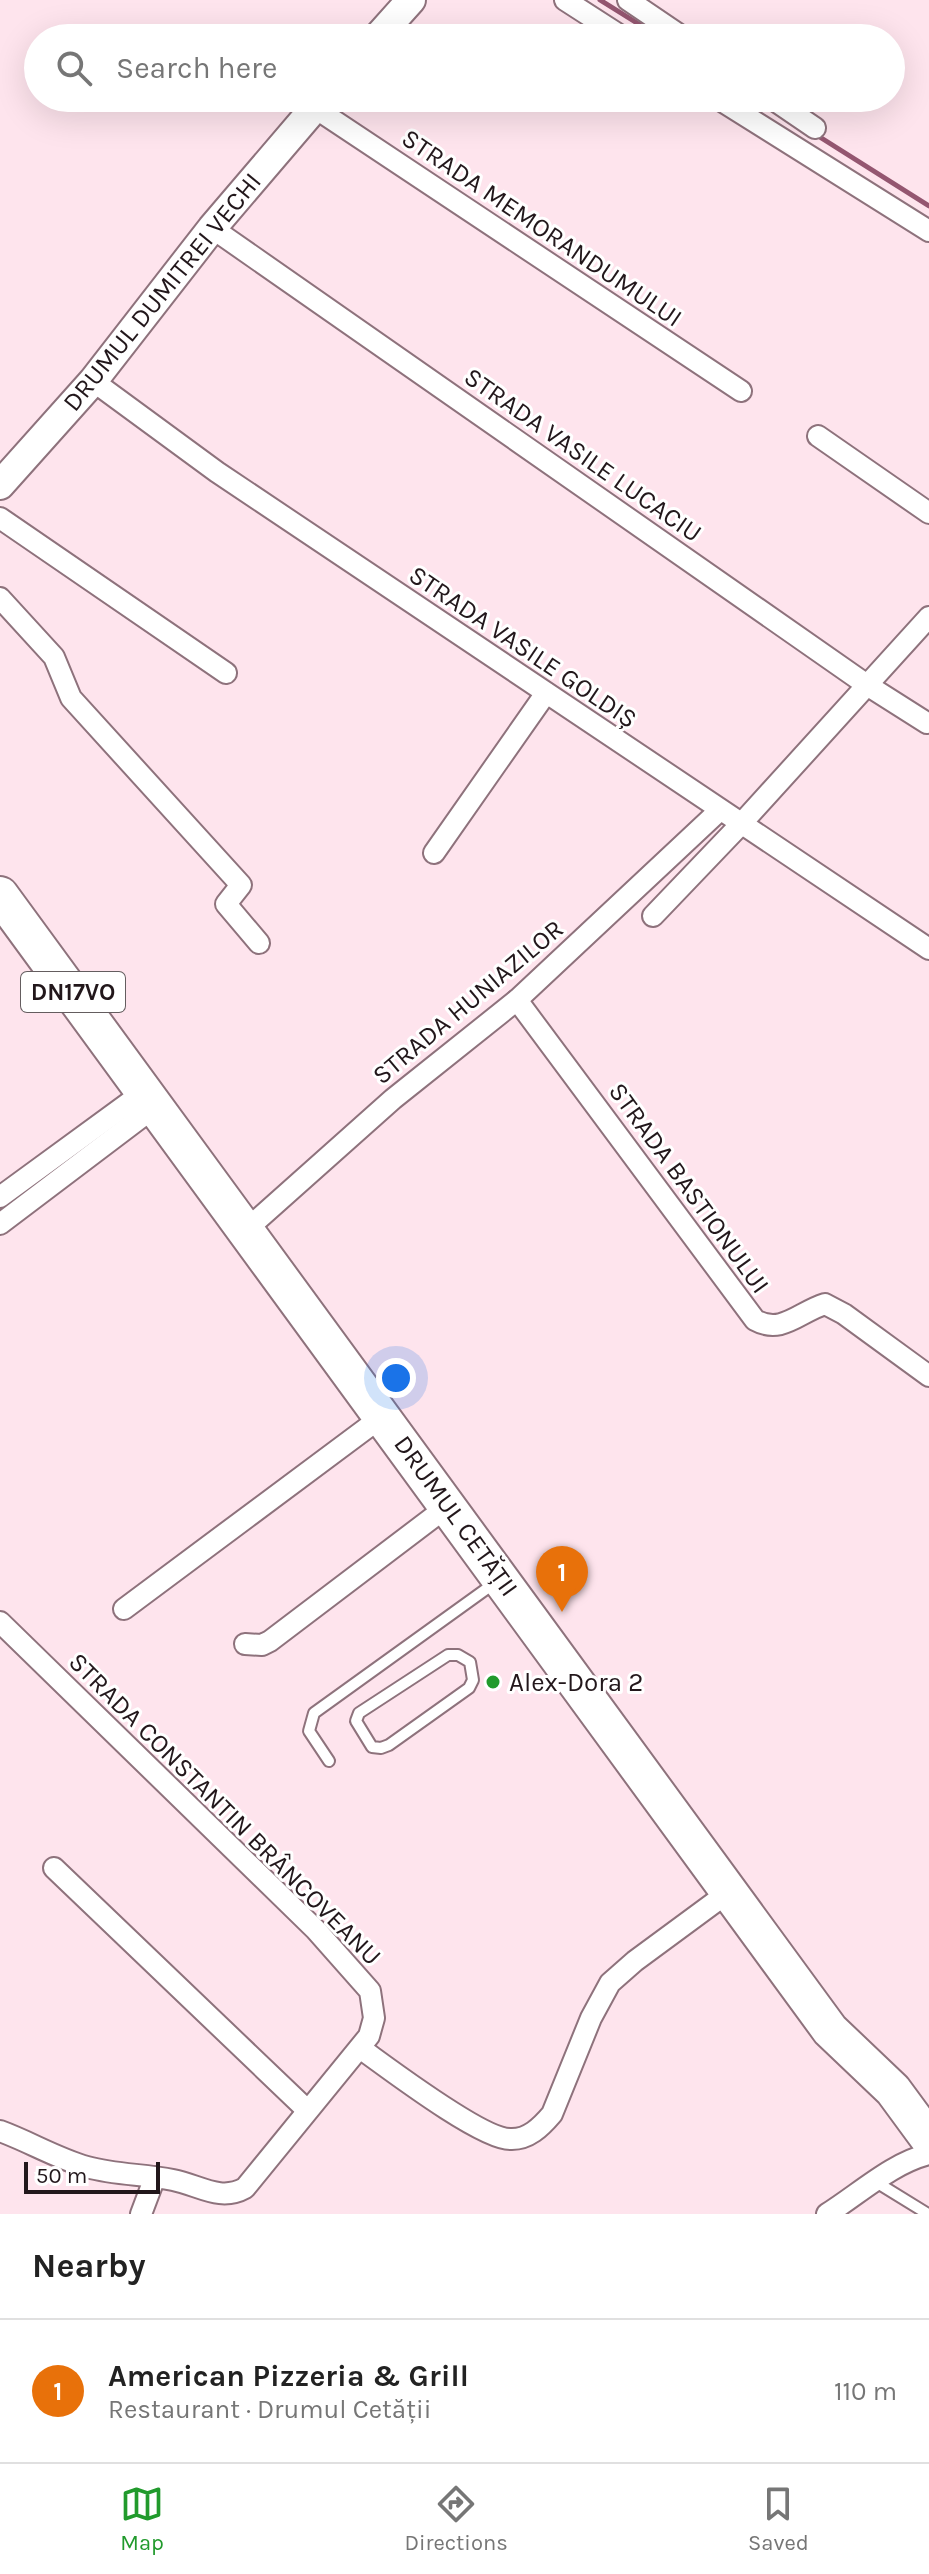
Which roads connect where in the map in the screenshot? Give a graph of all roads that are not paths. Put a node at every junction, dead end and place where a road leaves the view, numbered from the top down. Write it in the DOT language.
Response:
graph roads {
  1 [pos="411,0"];
  2 [pos="565,0"];
  3 [pos="628,0"];
  4 [pos="390,24"];
  5 [pos="602,24"];
  6 [pos="663,24"];
  7 [pos="311,112"];
  8 [pos="332,112"];
  9 [pos="739,112"];
  10 [pos="792,112"];
  11 [pos="815,128"];
  12 [pos="212,228"];
  13 [pos="929,231"];
  14 [pos="93,381"];
  15 [pos="741,391"];
  16 [pos="818,436"];
  17 [pos="0,485"];
  18 [pos="929,513"];
  19 [pos="0,518"];
  20 [pos="0,598"];
  21 [pos="929,617"];
  22 [pos="226,673"];
  23 [pos="867,685"];
  24 [pos="546,693"];
  25 [pos="927,723"];
  26 [pos="720,810"];
  27 [pos="741,824"];
  28 [pos="434,853"];
  29 [pos="0,895"];
  30 [pos="653,916"];
  31 [pos="259,943"];
  32 [pos="929,949"];
  33 [pos="517,1000"];
  34 [pos="150,1099"];
  35 [pos="0,1197"];
  36 [pos="0,1224"];
  37 [pos="246,1230"];
  38 [pos="929,1376"];
  39 [pos="383,1416"];
  40 [pos="448,1506"];
  41 [pos="501,1578"];
  42 [pos="124,1609"];
  43 [pos="0,1622"];
  44 [pos="245,1644"];
  45 [pos="470,1662"];
  46 [pos="329,1761"];
  47 [pos="54,1868"];
  48 [pos="730,1891"];
  49 [pos="360,2048"];
  50 [pos="307,2110"];
  51 [pos="924,2124"];
  52 [pos="0,2131"];
  53 [pos="929,2154"];
  54 [pos="893,2170"];
  55 [pos="155,2177"];
  56 [pos="876,2182"];
  57 [pos="141,2214"];
  58 [pos="827,2214"];
  59 [pos="928,2214"];
  1 -- 4 [label="street"];
  2 -- 5 [label="street"];
  3 -- 6 [label="street"];
  7 -- 12 [label="street, DRUMUL DUMITREI VECHI"];
  8 -- 15 [label="street, STRADA MEMORANDUMULUI"];
  9 -- 13 [label="street"];
  10 -- 11 [label="street"];
  12 -- 14 [label="street, DRUMUL DUMITREI VECHI"];
  12 -- 23 [label="street, STRADA VASILE LUCACIU"];
  14 -- 17 [label="street, DRUMUL DUMITREI VECHI"];
  14 -- 24 [label="street, STRADA VASILE GOLDIȘ"];
  16 -- 18 [label="street"];
  19 -- 22 [label="street"];
  20 -- 31 [label="street"];
  21 -- 23 [label="street"];
  23 -- 25 [label="street, STRADA VASILE LUCACIU"];
  23 -- 27 [label="street"];
  24 -- 26 [label="street, STRADA VASILE GOLDIȘ"];
  24 -- 28 [label="street"];
  26 -- 27 [label="street, STRADA VASILE GOLDIȘ"];
  26 -- 33 [label="street, STRADA HUNIAZILOR"];
  27 -- 30 [label="street"];
  27 -- 32 [label="street, STRADA VASILE GOLDIȘ"];
  29 -- 34 [label="highway, DRUMUL CETĂȚII / DN17VO"];
  33 -- 37 [label="street, STRADA HUNIAZILOR"];
  33 -- 38 [label="street, STRADA BASTIONULUI"];
  34 -- 35 [label="street"];
  34 -- 36 [label="street"];
  34 -- 37 [label="highway, DRUMUL CETĂȚII / DN17VO"];
  37 -- 39 [label="highway, DRUMUL CETĂȚII / DN17VO"];
  39 -- 40 [label="highway, DRUMUL CETĂȚII / DN17VO"];
  39 -- 42 [label="street"];
  40 -- 41 [label="highway, DRUMUL CETĂȚII / DN17VO"];
  40 -- 44 [label="street"];
  41 -- 46 [label="lane"];
  41 -- 48 [label="highway, DRUMUL CETĂȚII / DN17VO"];
  43 -- 49 [label="street, STRADA CONSTANTIN BRÂNCOVEANU"];
  45 -- 45 [label="lane"];
  47 -- 50 [label="street"];
  48 -- 49 [label="street"];
  48 -- 51 [label="highway, DRUMUL CETĂȚII / DN17VO"];
  49 -- 50 [label="street"];
  50 -- 55 [label="street"];
  51 -- 54 [label="street"];
  52 -- 55 [label="street"];
  53 -- 54 [label="street"];
  54 -- 56 [label="street"];
  55 -- 57 [label="street"];
  56 -- 58 [label="street"];
  56 -- 59 [label="lane"];
}
